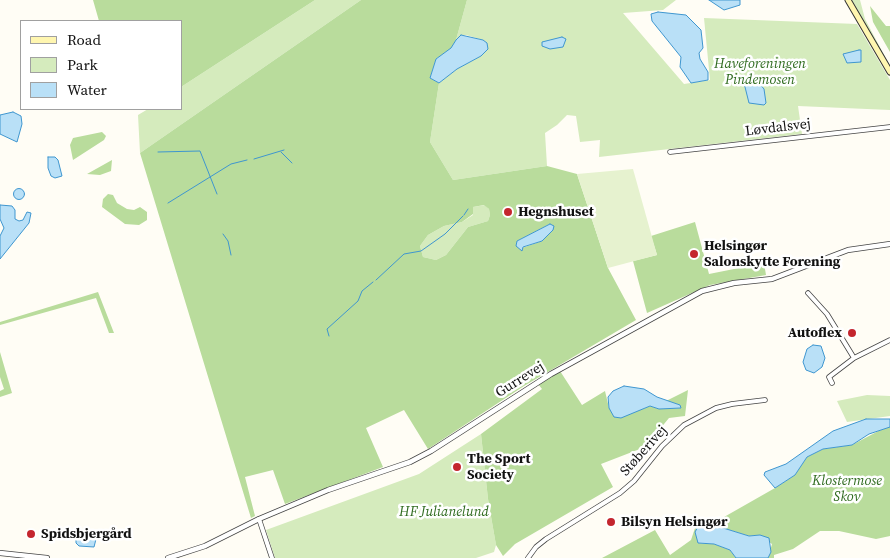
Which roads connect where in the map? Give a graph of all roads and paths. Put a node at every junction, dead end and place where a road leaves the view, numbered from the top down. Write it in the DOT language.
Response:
graph roads {
  1 [pos="848,0"];
  2 [pos="890,72"];
  3 [pos="890,126"];
  4 [pos="670,152"];
  5 [pos="890,244"];
  6 [pos="808,294"];
  7 [pos="890,340"];
  8 [pos="854,358"];
  9 [pos="832,383"];
  10 [pos="764,400"];
  11 [pos="259,519"];
  12 [pos="0,553"];
  13 [pos="47,558"];
  14 [pos="168,558"];
  15 [pos="272,558"];
  16 [pos="528,558"];
  1 -- 2 [label="main road"];
  3 -- 4 [label="street, Løvdalsvej"];
  5 -- 11 [label="street, Gurrevej"];
  6 -- 8 [label="street"];
  7 -- 8 [label="street"];
  8 -- 9 [label="street"];
  10 -- 16 [label="street, Støberivej"];
  11 -- 14 [label="street, Gurrevej"];
  11 -- 15 [label="street"];
  12 -- 13 [label="street"];
}
